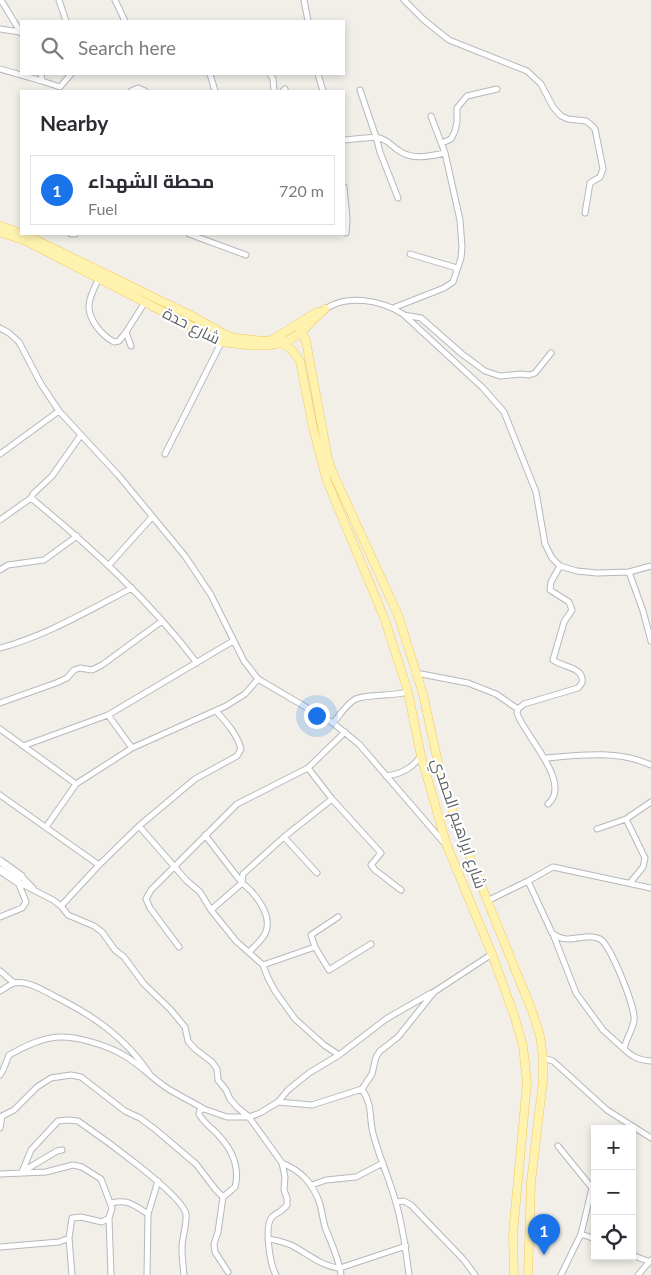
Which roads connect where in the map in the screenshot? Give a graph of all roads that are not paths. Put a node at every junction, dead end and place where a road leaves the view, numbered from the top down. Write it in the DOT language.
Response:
graph roads {
  1 [pos="1,0"];
  2 [pos="59,0"];
  3 [pos="115,0"];
  4 [pos="304,0"];
  5 [pos="404,0"];
  6 [pos="66,20"];
  7 [pos="125,20"];
  8 [pos="308,20"];
  9 [pos="0,29"];
  10 [pos="20,30"];
  11 [pos="20,32"];
  12 [pos="0,69"];
  13 [pos="41,75"];
  14 [pos="70,75"];
  15 [pos="210,75"];
  16 [pos="271,75"];
  17 [pos="318,75"];
  18 [pos="42,82"];
  19 [pos="498,89"];
  20 [pos="215,90"];
  21 [pos="274,90"];
  22 [pos="323,90"];
  23 [pos="360,90"];
  24 [pos="431,116"];
  25 [pos="376,137"];
  26 [pos="345,140"];
  27 [pos="442,143"];
  28 [pos="445,152"];
  29 [pos="345,198"];
  30 [pos="398,198"];
  31 [pos="585,213"];
  32 [pos="0,226"];
  33 [pos="0,232"];
  34 [pos="20,233"];
  35 [pos="346,233"];
  36 [pos="20,234"];
  37 [pos="25,235"];
  38 [pos="196,235"];
  39 [pos="410,254"];
  40 [pos="246,255"];
  41 [pos="457,268"];
  42 [pos="101,275"];
  43 [pos="146,301"];
  44 [pos="393,308"];
  45 [pos="325,309"];
  46 [pos="403,314"];
  47 [pos="315,318"];
  48 [pos="0,328"];
  49 [pos="300,328"];
  50 [pos="126,332"];
  51 [pos="224,338"];
  52 [pos="306,341"];
  53 [pos="282,343"];
  54 [pos="132,346"];
  55 [pos="551,354"];
  56 [pos="58,411"];
  57 [pos="323,427"];
  58 [pos="313,428"];
  59 [pos="81,435"];
  60 [pos="0,454"];
  61 [pos="164,454"];
  62 [pos="343,492"];
  63 [pos="332,496"];
  64 [pos="31,498"];
  65 [pos="152,516"];
  66 [pos="0,520"];
  67 [pos="77,536"];
  68 [pos="109,565"];
  69 [pos="560,566"];
  70 [pos="651,566"];
  71 [pos="0,570"];
  72 [pos="629,572"];
  73 [pos="132,588"];
  74 [pos="162,620"];
  75 [pos="233,641"];
  76 [pos="651,641"];
  77 [pos="0,648"];
  78 [pos="196,662"];
  79 [pos="416,673"];
  80 [pos="258,679"];
  81 [pos="408,692"];
  82 [pos="0,704"];
  83 [pos="518,709"];
  84 [pos="216,711"];
  85 [pos="108,715"];
  86 [pos="428,715"];
  87 [pos="413,718"];
  88 [pos="333,723"];
  89 [pos="0,729"];
  90 [pos="345,732"];
  91 [pos="23,746"];
  92 [pos="132,748"];
  93 [pos="421,756"];
  94 [pos="546,758"];
  95 [pos="651,765"];
  96 [pos="308,768"];
  97 [pos="386,776"];
  98 [pos="76,784"];
  99 [pos="0,795"];
  100 [pos="332,799"];
  101 [pos="651,802"];
  102 [pos="548,804"];
  103 [pos="626,819"];
  104 [pos="139,826"];
  105 [pos="46,827"];
  106 [pos="597,829"];
  107 [pos="205,835"];
  108 [pos="284,837"];
  109 [pos="447,846"];
  110 [pos="0,861"];
  111 [pos="99,865"];
  112 [pos="175,866"];
  113 [pos="0,870"];
  114 [pos="316,873"];
  115 [pos="20,879"];
  116 [pos="528,881"];
  117 [pos="242,883"];
  118 [pos="630,883"];
  119 [pos="651,888"];
  120 [pos="401,890"];
  121 [pos="487,901"];
  122 [pos="61,906"];
  123 [pos="211,910"];
  124 [pos="0,917"];
  125 [pos="338,918"];
  126 [pos="552,933"];
  127 [pos="371,944"];
  128 [pos="179,947"];
  129 [pos="315,947"];
  130 [pos="249,952"];
  131 [pos="492,954"];
  132 [pos="263,965"];
  133 [pos="0,971"];
  134 [pos="14,983"];
  135 [pos="0,991"];
  136 [pos="434,992"];
  137 [pos="624,1049"];
  138 [pos="339,1054"];
  139 [pos="542,1058"];
  140 [pos="651,1060"];
  141 [pos="3,1062"];
  142 [pos="149,1073"];
  143 [pos="0,1074"];
  144 [pos="362,1089"];
  145 [pos="278,1102"];
  146 [pos="204,1109"];
  147 [pos="1,1115"];
  148 [pos="249,1117"];
  149 [pos="0,1128"];
  150 [pos="651,1138"];
  151 [pos="558,1146"];
  152 [pos="62,1150"];
  153 [pos="282,1163"];
  154 [pos="383,1163"];
  155 [pos="22,1172"];
  156 [pos="0,1174"];
  157 [pos="158,1181"];
  158 [pos="312,1185"];
  159 [pos="223,1197"];
  160 [pos="396,1202"];
  161 [pos="111,1203"];
  162 [pos="148,1214"];
  163 [pos="109,1218"];
  164 [pos="513,1234"];
  165 [pos="581,1234"];
  166 [pos="529,1236"];
  167 [pos="69,1238"];
  168 [pos="591,1238"];
  169 [pos="268,1239"];
  170 [pos="406,1246"];
  171 [pos="0,1248"];
  172 [pos="636,1256"];
  173 [pos="650,1261"];
  174 [pos="340,1268"];
  175 [pos="228,1272"];
  176 [pos="72,1275"];
  177 [pos="111,1275"];
  178 [pos="147,1275"];
  179 [pos="184,1275"];
  180 [pos="276,1275"];
  181 [pos="341,1275"];
  182 [pos="409,1275"];
  183 [pos="475,1275"];
  184 [pos="514,1275"];
  185 [pos="529,1275"];
  186 [pos="561,1275"];
  187 [pos="638,1275"];
  1 -- 10 [label="street"];
  2 -- 6 [label="street"];
  3 -- 7 [label="street"];
  4 -- 8 [label="street"];
  5 -- 31 [label="street"];
  9 -- 11 [label="street"];
  12 -- 18 [label="street"];
  13 -- 18 [label="street"];
  14 -- 18 [label="street"];
  15 -- 20 [label="street"];
  16 -- 21 [label="street"];
  17 -- 22 [label="street"];
  19 -- 27 [label="street"];
  23 -- 25 [label="street"];
  24 -- 27 [label="street"];
  25 -- 26 [label="street"];
  25 -- 28 [label="street"];
  25 -- 30 [label="street"];
  27 -- 28 [label="street"];
  28 -- 41 [label="street"];
  29 -- 35 [label="street"];
  32 -- 34 [label="main road, شارع حدة"];
  33 -- 36 [label="main road, شارع حدة"];
  37 -- 42 [label="main road, شارع حدة"];
  38 -- 40 [label="street"];
  39 -- 41 [label="street"];
  41 -- 44 [label="street"];
  42 -- 43 [label="main road, شارع حدة"];
  42 -- 50 [label="street"];
  42 -- 51 [label="main road, شارع حدة"];
  43 -- 50 [label="street"];
  43 -- 51 [label="main road, شارع حدة"];
  44 -- 45 [label="street"];
  44 -- 46 [label="street"];
  45 -- 47 [label="main road, شارع حدة"];
  45 -- 49 [label="main road, شارع حدة"];
  46 -- 55 [label="street"];
  46 -- 69 [label="street"];
  47 -- 49 [label="main road, شارع حدة"];
  47 -- 52 [label="main road"];
  48 -- 56 [label="street"];
  49 -- 51 [label="main road, شارع حدة"];
  49 -- 52 [label="main road, شارع ابراهيم الحمدي"];
  49 -- 53 [label="main road, شارع حدة"];
  50 -- 54 [label="street"];
  51 -- 53 [label="main road, شارع حدة"];
  51 -- 61 [label="street"];
  52 -- 57 [label="main road, شارع ابراهيم الحمدي"];
  53 -- 58 [label="main road, شارع ابراهيم الحمدي"];
  56 -- 59 [label="street"];
  56 -- 60 [label="street"];
  57 -- 58 [label="main road"];
  57 -- 62 [label="main road, شارع ابراهيم الحمدي"];
  58 -- 63 [label="main road, شارع ابراهيم الحمدي"];
  59 -- 64 [label="street"];
  59 -- 65 [label="street"];
  62 -- 63 [label="main road"];
  62 -- 79 [label="main road, شارع ابراهيم الحمدي"];
  63 -- 81 [label="main road, شارع ابراهيم الحمدي"];
  64 -- 66 [label="street"];
  64 -- 67 [label="street"];
  65 -- 68 [label="street"];
  65 -- 75 [label="street"];
  67 -- 68 [label="street"];
  67 -- 71 [label="street"];
  68 -- 73 [label="street"];
  69 -- 72 [label="street"];
  69 -- 83 [label="street"];
  70 -- 72 [label="street"];
  72 -- 76 [label="street"];
  73 -- 74 [label="street"];
  73 -- 77 [label="street"];
  74 -- 78 [label="street"];
  74 -- 82 [label="street"];
  75 -- 78 [label="street"];
  75 -- 80 [label="street"];
  78 -- 85 [label="street"];
  79 -- 83 [label="street"];
  79 -- 86 [label="main road, شارع ابراهيم الحمدي"];
  80 -- 84 [label="street"];
  80 -- 88 [label="street"];
  81 -- 87 [label="main road, شارع ابراهيم الحمدي"];
  81 -- 88 [label="street"];
  83 -- 94 [label="street"];
  84 -- 92 [label="street"];
  84 -- 104 [label="street"];
  85 -- 91 [label="street"];
  85 -- 92 [label="street"];
  86 -- 87 [label="main road"];
  86 -- 121 [label="main road, شارع ابراهيم الحمدي"];
  87 -- 93 [label="main road, شارع ابراهيم الحمدي"];
  88 -- 90 [label="street"];
  89 -- 91 [label="street"];
  90 -- 96 [label="street"];
  90 -- 97 [label="street"];
  91 -- 98 [label="street"];
  92 -- 98 [label="street"];
  93 -- 97 [label="street"];
  93 -- 109 [label="main road, شارع ابراهيم الحمدي"];
  94 -- 95 [label="street"];
  94 -- 102 [label="street"];
  96 -- 100 [label="street"];
  96 -- 107 [label="street"];
  97 -- 109 [label="street"];
  98 -- 105 [label="street"];
  99 -- 105 [label="street"];
  100 -- 108 [label="street"];
  100 -- 120 [label="street"];
  101 -- 103 [label="street"];
  103 -- 106 [label="street"];
  103 -- 118 [label="street"];
  104 -- 111 [label="street"];
  104 -- 112 [label="street"];
  105 -- 111 [label="street"];
  107 -- 112 [label="street"];
  107 -- 117 [label="street"];
  108 -- 114 [label="street"];
  108 -- 117 [label="street"];
  109 -- 131 [label="main road, شارع ابراهيم الحمدي"];
  110 -- 115 [label="street"];
  111 -- 122 [label="street"];
  112 -- 123 [label="street"];
  112 -- 128 [label="street"];
  113 -- 115 [label="street"];
  115 -- 122 [label="street"];
  115 -- 124 [label="street"];
  116 -- 118 [label="street"];
  116 -- 121 [label="street"];
  116 -- 126 [label="street"];
  117 -- 123 [label="street"];
  117 -- 130 [label="street"];
  118 -- 119 [label="street"];
  121 -- 139 [label="main road, شارع ابراهيم الحمدي"];
  122 -- 148 [label="street"];
  123 -- 130 [label="street"];
  125 -- 129 [label="street"];
  126 -- 137 [label="street"];
  126 -- 137 [label="street"];
  127 -- 129 [label="street"];
  129 -- 132 [label="street"];
  130 -- 132 [label="street"];
  131 -- 136 [label="street"];
  131 -- 164 [label="main road, شارع ابراهيم الحمدي"];
  132 -- 138 [label="street"];
  133 -- 134 [label="street"];
  134 -- 135 [label="street"];
  134 -- 142 [label="street"];
  136 -- 138 [label="street"];
  136 -- 144 [label="street"];
  137 -- 140 [label="street"];
  138 -- 145 [label="street"];
  139 -- 150 [label="street"];
  139 -- 166 [label="main road, شارع ابراهيم الحمدي"];
  141 -- 142 [label="street"];
  141 -- 143 [label="street"];
  142 -- 146 [label="street"];
  144 -- 145 [label="street"];
  144 -- 154 [label="street"];
  145 -- 148 [label="street"];
  146 -- 148 [label="street"];
  146 -- 159 [label="street"];
  147 -- 149 [label="street"];
  147 -- 159 [label="street"];
  148 -- 153 [label="street"];
  151 -- 165 [label="street"];
  152 -- 155 [label="street"];
  153 -- 158 [label="street"];
  153 -- 169 [label="street"];
  154 -- 158 [label="street"];
  154 -- 160 [label="street"];
  155 -- 156 [label="street"];
  155 -- 157 [label="street"];
  155 -- 161 [label="street"];
  157 -- 162 [label="street"];
  157 -- 179 [label="street"];
  158 -- 174 [label="street"];
  159 -- 175 [label="street"];
  160 -- 170 [label="street"];
  160 -- 183 [label="street"];
  161 -- 162 [label="street"];
  161 -- 163 [label="street"];
  162 -- 178 [label="street"];
  163 -- 167 [label="street"];
  163 -- 177 [label="street"];
  164 -- 166 [label="main road"];
  164 -- 184 [label="main road, شارع ابراهيم الحمدي"];
  165 -- 168 [label="street"];
  165 -- 186 [label="street"];
  166 -- 185 [label="main road, شارع ابراهيم الحمدي"];
  167 -- 171 [label="street"];
  167 -- 176 [label="street"];
  169 -- 174 [label="street"];
  169 -- 180 [label="street"];
  170 -- 174 [label="street"];
  170 -- 182 [label="street"];
  172 -- 173 [label="street"];
  173 -- 187 [label="street"];
  174 -- 181 [label="street"];
}
